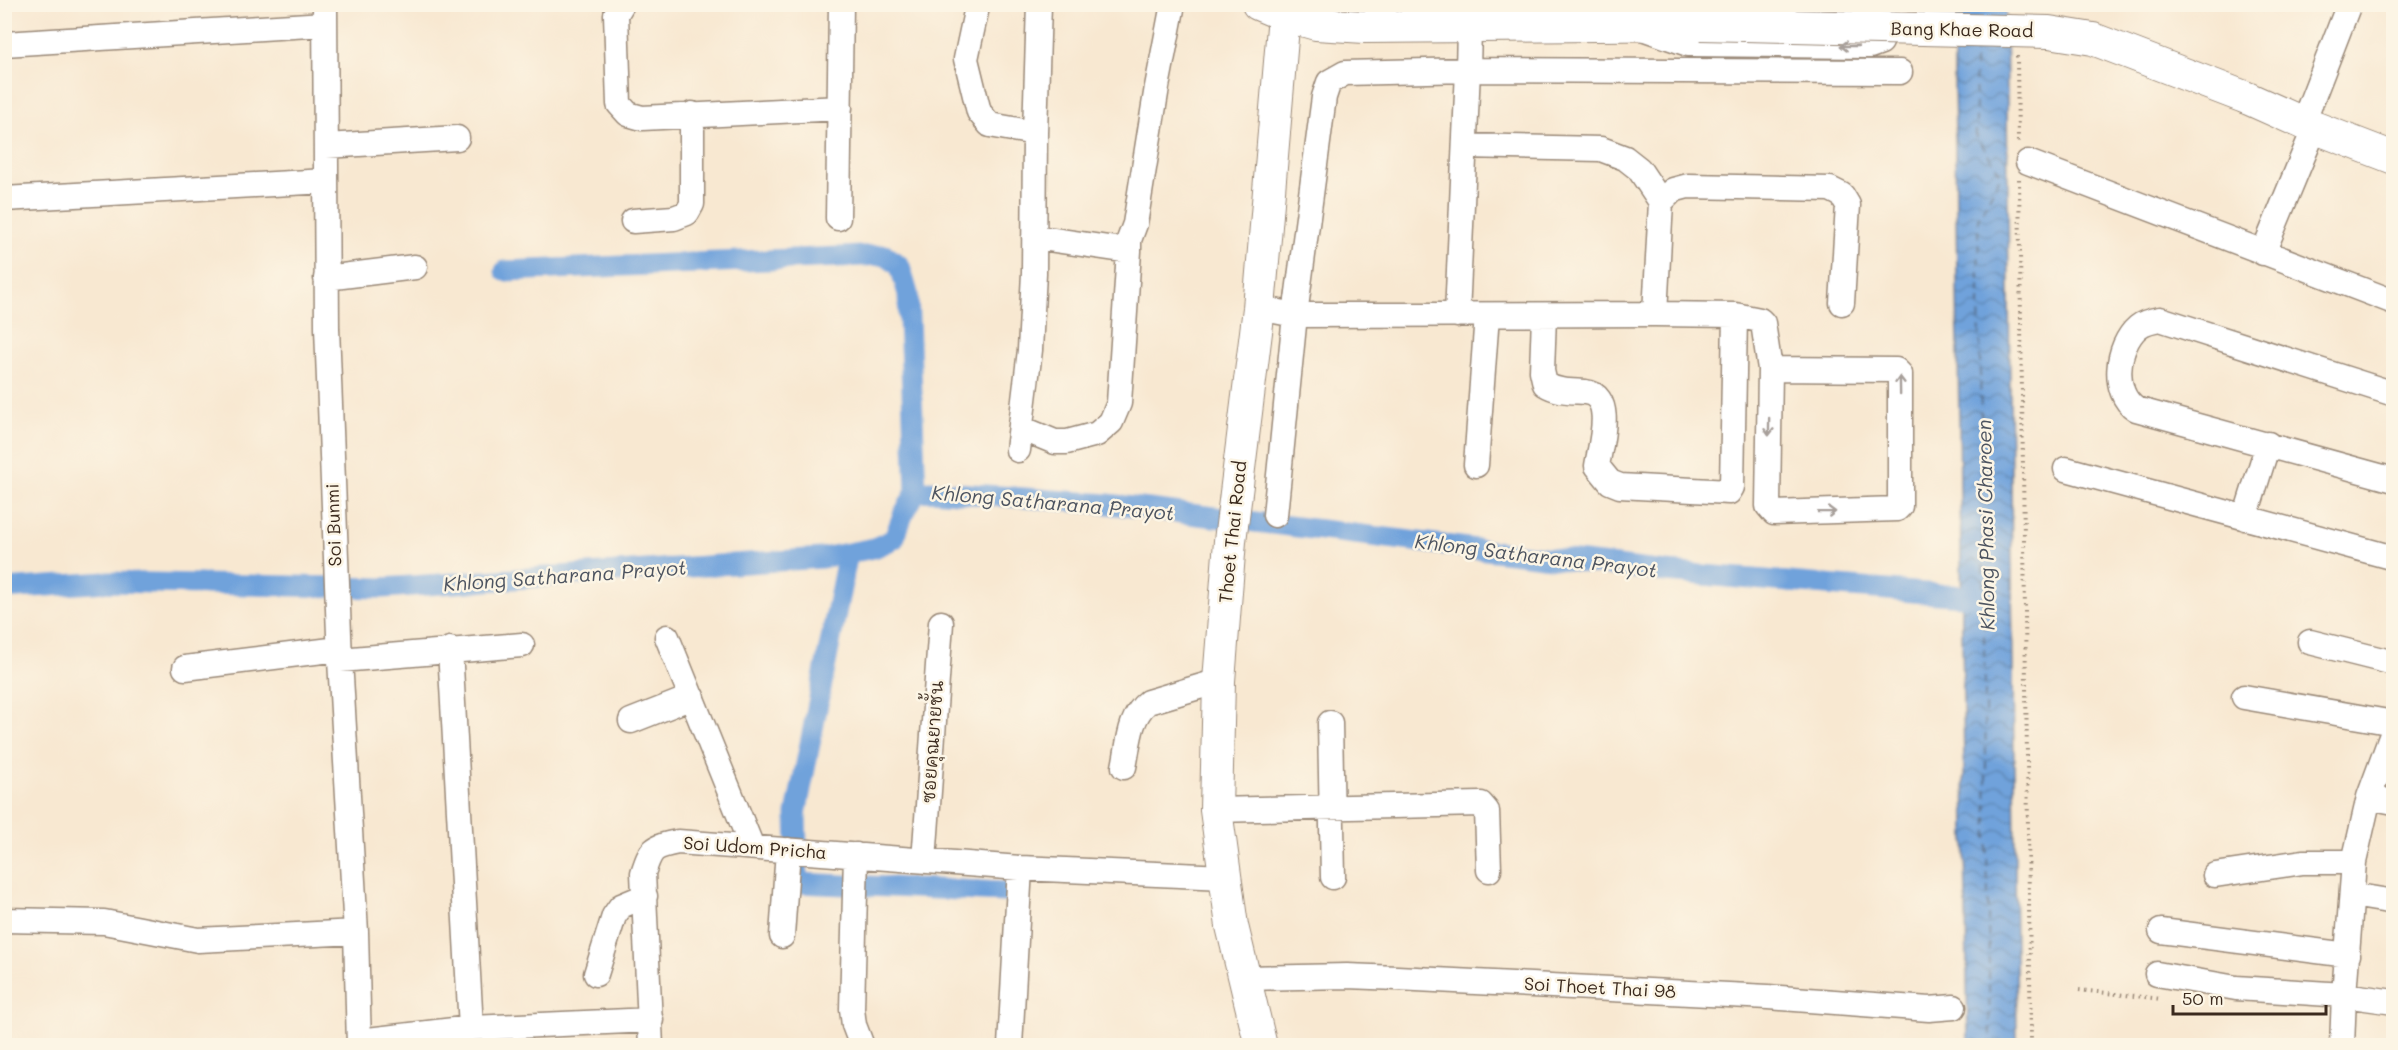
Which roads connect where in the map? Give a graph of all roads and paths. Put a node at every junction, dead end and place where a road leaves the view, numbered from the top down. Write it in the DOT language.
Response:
graph roads {
  1 [pos="622,4"];
  2 [pos="841,4"];
  3 [pos="1040,4"];
  4 [pos="1173,4"];
  5 [pos="1665,4"];
  6 [pos="1810,4"];
  7 [pos="2349,4"];
  8 [pos="977,7"];
  9 [pos="1271,10"];
  10 [pos="325,14"];
  11 [pos="1634,15"];
  12 [pos="1469,28"];
  13 [pos="4,44"];
  14 [pos="2016,49"];
  15 [pos="1468,70"];
  16 [pos="1900,72"];
  17 [pos="840,108"];
  18 [pos="692,114"];
  19 [pos="2309,125"];
  20 [pos="1035,133"];
  21 [pos="457,138"];
  22 [pos="326,146"];
  23 [pos="1465,146"];
  24 [pos="2394,158"];
  25 [pos="2022,163"];
  26 [pos="326,181"];
  27 [pos="4,199"];
  28 [pos="1661,202"];
  29 [pos="838,219"];
  30 [pos="633,221"];
  31 [pos="1034,237"];
  32 [pos="1129,251"];
  33 [pos="2263,253"];
  34 [pos="415,267"];
  35 [pos="326,278"];
  36 [pos="2394,302"];
  37 [pos="1842,303"];
  38 [pos="1258,308"];
  39 [pos="1655,314"];
  40 [pos="1296,315"];
  41 [pos="1457,315"];
  42 [pos="1488,315"];
  43 [pos="1735,315"];
  44 [pos="1544,316"];
  45 [pos="1770,369"];
  46 [pos="2394,394"];
  47 [pos="2268,444"];
  48 [pos="1476,465"];
  49 [pos="2066,470"];
  50 [pos="2394,480"];
  51 [pos="1275,515"];
  52 [pos="2245,518"];
  53 [pos="2394,558"];
  54 [pos="941,623"];
  55 [pos="667,637"];
  56 [pos="2310,642"];
  57 [pos="522,645"];
  58 [pos="450,650"];
  59 [pos="339,654"];
  60 [pos="2394,663"];
  61 [pos="185,668"];
  62 [pos="1219,681"];
  63 [pos="2244,697"];
  64 [pos="692,698"];
  65 [pos="631,721"];
  66 [pos="1330,723"];
  67 [pos="2394,723"];
  68 [pos="2394,729"];
  69 [pos="1124,767"];
  70 [pos="2369,797"];
  71 [pos="2394,802"];
  72 [pos="1333,806"];
  73 [pos="1216,810"];
  74 [pos="752,847"];
  75 [pos="788,850"];
  76 [pos="856,855"];
  77 [pos="924,861"];
  78 [pos="2354,862"];
  79 [pos="1020,868"];
  80 [pos="1489,870"];
  81 [pos="2215,875"];
  82 [pos="1225,877"];
  83 [pos="1334,878"];
  84 [pos="645,896"];
  85 [pos="2352,896"];
  86 [pos="2394,902"];
  87 [pos="4,920"];
  88 [pos="2161,931"];
  89 [pos="356,932"];
  90 [pos="782,936"];
  91 [pos="2348,954"];
  92 [pos="596,974"];
  93 [pos="2157,974"];
  94 [pos="1246,978"];
  95 [pos="2344,995"];
  96 [pos="2394,1002"];
  97 [pos="1954,1008"];
  98 [pos="651,1020"];
  99 [pos="472,1037"];
  100 [pos="359,1043"];
  101 [pos="2348,1045"];
  102 [pos="651,1046"];
  103 [pos="862,1046"];
  104 [pos="1010,1046"];
  105 [pos="1262,1046"];
  106 [pos="2031,1046"];
  1 -- 18 [label="street"];
  2 -- 17 [label="street"];
  3 -- 20 [label="street"];
  4 -- 32 [label="street"];
  5 -- 11 [label="street"];
  6 -- 11 [label="street, one-way"];
  7 -- 19 [label="street"];
  8 -- 20 [label="street"];
  9 -- 12 [label="main road, Bang Khae Road"];
  9 -- 38 [label="main road, Thoet Thai Road"];
  10 -- 13 [label="street"];
  10 -- 22 [label="street, Soi Bunmi"];
  11 -- 12 [label="main road, Bang Khae Road"];
  11 -- 19 [label="main road, Bang Khae Road, bridge"];
  12 -- 15 [label="street"];
  14 -- 25 [label="path"];
  15 -- 16 [label="street"];
  15 -- 23 [label="street"];
  15 -- 40 [label="street"];
  17 -- 18 [label="street"];
  17 -- 29 [label="street"];
  18 -- 30 [label="street"];
  19 -- 24 [label="main road, Bang Khae Road"];
  19 -- 33 [label="street"];
  20 -- 31 [label="street"];
  21 -- 22 [label="street"];
  22 -- 26 [label="street, Soi Bunmi"];
  23 -- 28 [label="street"];
  23 -- 41 [label="street"];
  25 -- 33 [label="street"];
  25 -- 106 [label="path"];
  26 -- 27 [label="street"];
  26 -- 35 [label="street, Soi Bunmi"];
  28 -- 37 [label="street"];
  28 -- 39 [label="street"];
  31 -- 32 [label="street"];
  31 -- 32 [label="street"];
  33 -- 36 [label="street"];
  34 -- 35 [label="street"];
  35 -- 59 [label="street, Soi Bunmi"];
  38 -- 40 [label="street"];
  38 -- 62 [label="main road, Thoet Thai Road"];
  39 -- 43 [label="street"];
  39 -- 44 [label="street"];
  40 -- 41 [label="street"];
  40 -- 51 [label="street"];
  41 -- 42 [label="street"];
  42 -- 44 [label="street"];
  42 -- 48 [label="street"];
  43 -- 44 [label="street"];
  43 -- 45 [label="street"];
  45 -- 45 [label="street, one-way"];
  46 -- 47 [label="street"];
  47 -- 50 [label="street"];
  47 -- 52 [label="street"];
  49 -- 52 [label="street"];
  52 -- 53 [label="street"];
  54 -- 77 [label="street, ซอยคุณยายชั้น"];
  55 -- 64 [label="street"];
  56 -- 60 [label="street"];
  57 -- 58 [label="street"];
  58 -- 59 [label="street"];
  58 -- 99 [label="street"];
  59 -- 61 [label="street"];
  59 -- 89 [label="street, Soi Bunmi"];
  62 -- 69 [label="street"];
  62 -- 73 [label="main road, Thoet Thai Road"];
  63 -- 67 [label="street"];
  64 -- 65 [label="street"];
  64 -- 74 [label="street"];
  66 -- 72 [label="street"];
  68 -- 70 [label="street"];
  70 -- 71 [label="street"];
  70 -- 78 [label="street"];
  72 -- 73 [label="street"];
  72 -- 80 [label="street"];
  72 -- 83 [label="street"];
  73 -- 82 [label="main road, Thoet Thai Road"];
  74 -- 75 [label="street, Soi Udom Pricha"];
  74 -- 84 [label="street, Soi Udom Pricha"];
  75 -- 76 [label="street, Soi Udom Pricha"];
  75 -- 90 [label="street"];
  76 -- 77 [label="street, Soi Udom Pricha"];
  76 -- 103 [label="street"];
  77 -- 79 [label="street, Soi Udom Pricha"];
  78 -- 81 [label="street"];
  78 -- 85 [label="street"];
  79 -- 82 [label="street, Soi Udom Pricha"];
  79 -- 104 [label="street"];
  82 -- 94 [label="main road, Thoet Thai Road"];
  84 -- 92 [label="street"];
  84 -- 98 [label="street, Soi Udom Pricha"];
  85 -- 86 [label="street"];
  85 -- 91 [label="street"];
  87 -- 89 [label="street"];
  88 -- 91 [label="street"];
  89 -- 100 [label="street, Soi Bunmi"];
  91 -- 95 [label="street"];
  93 -- 95 [label="street"];
  94 -- 97 [label="street, Soi Thoet Thai 98"];
  94 -- 105 [label="main road, Thoet Thai Road"];
  95 -- 96 [label="street"];
  95 -- 101 [label="street"];
  98 -- 99 [label="street"];
  98 -- 102 [label="street, Soi Udom Pricha"];
  99 -- 100 [label="street"];
}
